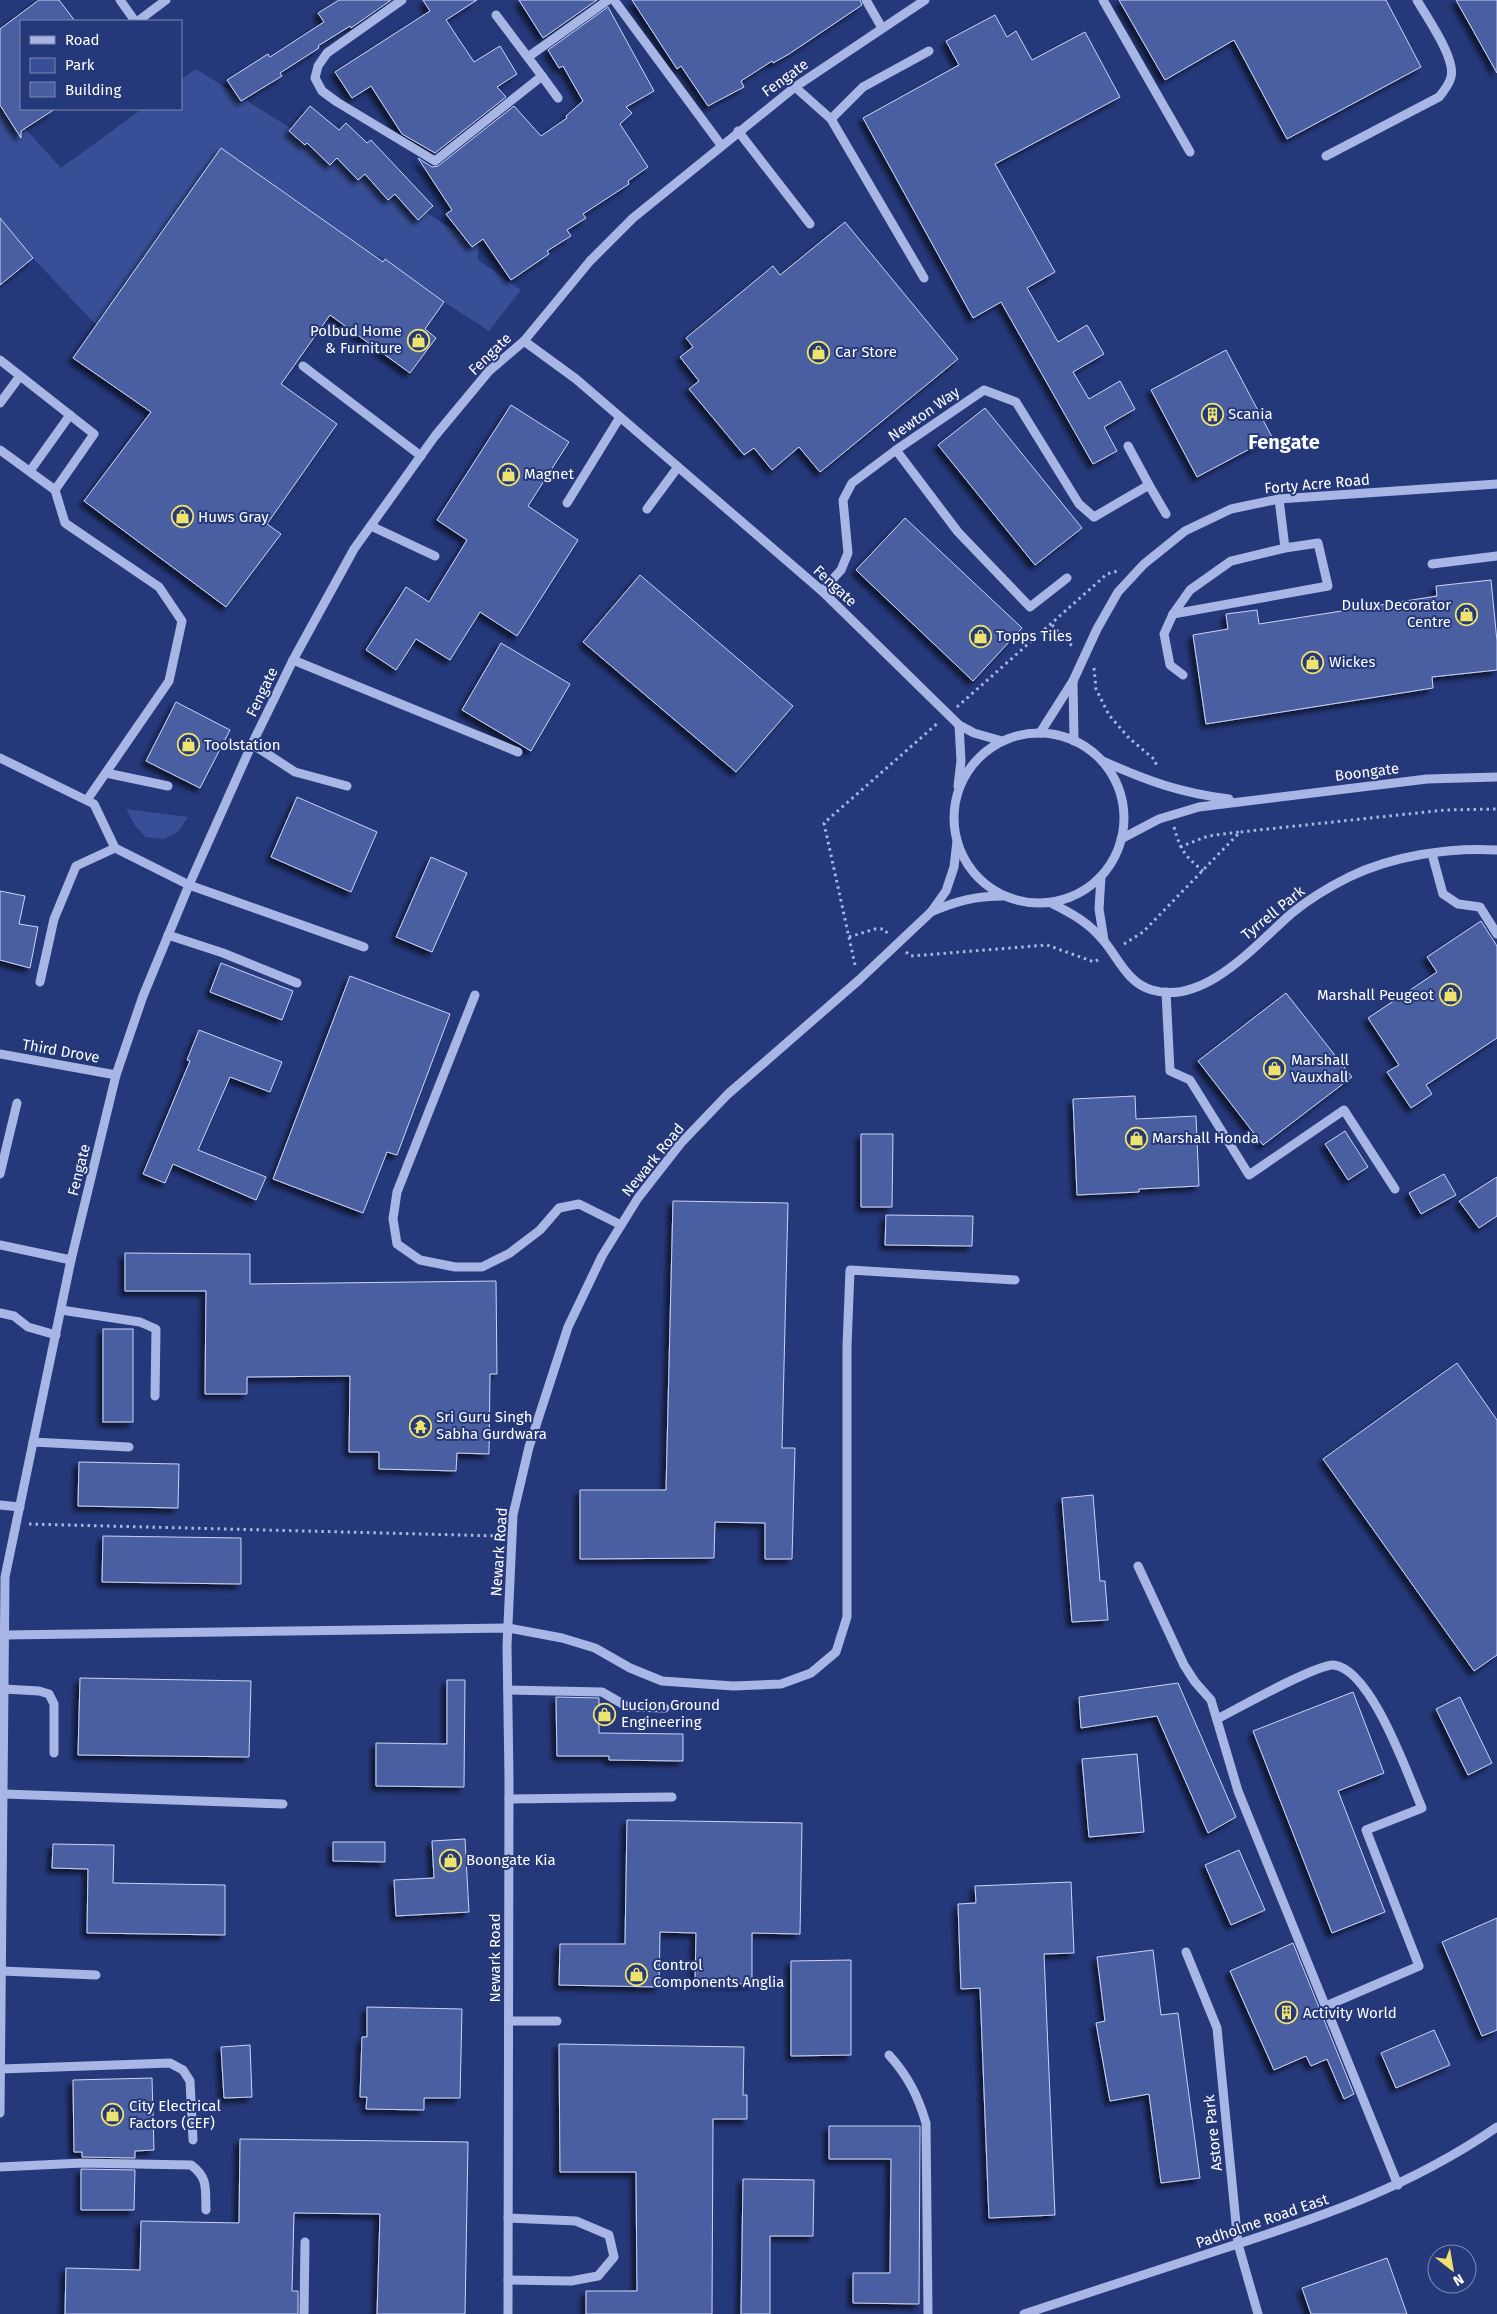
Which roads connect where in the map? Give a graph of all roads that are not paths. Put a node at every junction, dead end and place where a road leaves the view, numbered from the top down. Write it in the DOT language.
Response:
graph roads {
  1 [pos="120,0"];
  2 [pos="166,0"];
  3 [pos="402,0"];
  4 [pos="608,0"];
  5 [pos="614,0"];
  6 [pos="866,0"];
  7 [pos="925,0"];
  8 [pos="1103,0"];
  9 [pos="1417,0"];
  10 [pos="496,15"];
  11 [pos="135,20"];
  12 [pos="137,20"];
  13 [pos="882,28"];
  14 [pos="929,51"];
  15 [pos="528,57"];
  16 [pos="542,76"];
  17 [pos="795,86"];
  18 [pos="558,98"];
  19 [pos="831,119"];
  20 [pos="738,131"];
  21 [pos="721,145"];
  22 [pos="1190,152"];
  23 [pos="1326,156"];
  24 [pos="810,224"];
  25 [pos="924,278"];
  26 [pos="524,340"];
  27 [pos="0,360"];
  28 [pos="303,366"];
  29 [pos="20,376"];
  30 [pos="0,403"];
  31 [pos="70,415"];
  32 [pos="620,417"];
  33 [pos="1128,446"];
  34 [pos="0,450"];
  35 [pos="896,450"];
  36 [pos="421,456"];
  37 [pos="678,467"];
  38 [pos="30,471"];
  39 [pos="1497,484"];
  40 [pos="1149,485"];
  41 [pos="55,490"];
  42 [pos="1280,499"];
  43 [pos="567,503"];
  44 [pos="647,509"];
  45 [pos="1166,514"];
  46 [pos="371,526"];
  47 [pos="1285,548"];
  48 [pos="435,556"];
  49 [pos="1497,556"];
  50 [pos="1432,564"];
  51 [pos="1067,578"];
  52 [pos="822,591"];
  53 [pos="1173,614"];
  54 [pos="293,660"];
  55 [pos="1183,675"];
  56 [pos="1073,681"];
  57 [pos="959,725"];
  58 [pos="1040,733"];
  59 [pos="1002,741"];
  60 [pos="1074,741"];
  61 [pos="252,744"];
  62 [pos="518,752"];
  63 [pos="0,758"];
  64 [pos="1101,760"];
  65 [pos="106,773"];
  66 [pos="1497,778"];
  67 [pos="168,786"];
  68 [pos="347,786"];
  69 [pos="958,791"];
  70 [pos="87,800"];
  71 [pos="1241,800"];
  72 [pos="1121,839"];
  73 [pos="956,841"];
  74 [pos="115,848"];
  75 [pos="1497,850"];
  76 [pos="1432,854"];
  77 [pos="1100,877"];
  78 [pos="189,885"];
  79 [pos="1003,896"];
  80 [pos="1051,902"];
  81 [pos="931,912"];
  82 [pos="1497,934"];
  83 [pos="168,935"];
  84 [pos="1104,940"];
  85 [pos="364,947"];
  86 [pos="40,982"];
  87 [pos="297,983"];
  88 [pos="1166,992"];
  89 [pos="475,995"];
  90 [pos="0,1054"];
  91 [pos="116,1075"];
  92 [pos="17,1103"];
  93 [pos="0,1174"];
  94 [pos="1395,1189"];
  95 [pos="621,1224"];
  96 [pos="0,1245"];
  97 [pos="71,1260"];
  98 [pos="1015,1280"];
  99 [pos="61,1310"];
  100 [pos="0,1313"];
  101 [pos="56,1334"];
  102 [pos="155,1396"];
  103 [pos="33,1442"];
  104 [pos="129,1447"];
  105 [pos="0,1505"];
  106 [pos="20,1507"];
  107 [pos="1138,1566"];
  108 [pos="2,1577"];
  109 [pos="508,1628"];
  110 [pos="4,1635"];
  111 [pos="4,1688"];
  112 [pos="508,1690"];
  113 [pos="665,1708"];
  114 [pos="1217,1719"];
  115 [pos="54,1753"];
  116 [pos="4,1794"];
  117 [pos="672,1797"];
  118 [pos="509,1799"];
  119 [pos="283,1804"];
  120 [pos="1186,1952"];
  121 [pos="2,1971"];
  122 [pos="96,1975"];
  123 [pos="1,1985"];
  124 [pos="1326,2006"];
  125 [pos="508,2021"];
  126 [pos="557,2021"];
  127 [pos="889,2055"];
  128 [pos="1,2069"];
  129 [pos="0,2112"];
  130 [pos="1497,2127"];
  131 [pos="193,2140"];
  132 [pos="0,2167"];
  133 [pos="1398,2185"];
  134 [pos="206,2210"];
  135 [pos="508,2218"];
  136 [pos="305,2242"];
  137 [pos="1238,2244"];
  138 [pos="508,2280"];
  139 [pos="304,2314"];
  140 [pos="508,2314"];
  141 [pos="928,2314"];
  142 [pos="1024,2314"];
  143 [pos="1258,2314"];
  1 -- 11 [label="street"];
  2 -- 12 [label="street"];
  3 -- 16 [label="street"];
  4 -- 15 [label="street"];
  5 -- 21 [label="street"];
  6 -- 13 [label="street"];
  7 -- 13 [label="street, Fengate"];
  8 -- 22 [label="street"];
  9 -- 23 [label="street"];
  10 -- 15 [label="street"];
  13 -- 17 [label="street, Fengate"];
  14 -- 19 [label="street"];
  15 -- 16 [label="street"];
  16 -- 18 [label="street"];
  17 -- 19 [label="street"];
  17 -- 20 [label="street, Fengate"];
  19 -- 25 [label="street"];
  20 -- 21 [label="street, Fengate"];
  20 -- 24 [label="street"];
  21 -- 26 [label="street, Fengate"];
  26 -- 32 [label="street, Fengate"];
  26 -- 36 [label="street, Fengate"];
  27 -- 29 [label="street"];
  28 -- 36 [label="street"];
  29 -- 30 [label="street"];
  29 -- 31 [label="street"];
  31 -- 38 [label="street"];
  31 -- 41 [label="street"];
  32 -- 37 [label="street, Fengate"];
  32 -- 43 [label="street"];
  33 -- 40 [label="street"];
  34 -- 38 [label="street"];
  35 -- 40 [label="street, Newton Way"];
  35 -- 51 [label="street"];
  35 -- 52 [label="street, Newton Way"];
  36 -- 46 [label="street, Fengate"];
  37 -- 44 [label="street"];
  37 -- 52 [label="street, Fengate"];
  38 -- 41 [label="street"];
  39 -- 42 [label="street, Forty Acre Road"];
  40 -- 45 [label="street"];
  41 -- 65 [label="street"];
  42 -- 47 [label="street"];
  42 -- 56 [label="street, Forty Acre Road"];
  46 -- 48 [label="street"];
  46 -- 54 [label="street, Fengate"];
  47 -- 53 [label="street"];
  47 -- 53 [label="street"];
  49 -- 50 [label="street"];
  52 -- 57 [label="street, Fengate"];
  53 -- 55 [label="street"];
  54 -- 61 [label="street, Fengate"];
  54 -- 62 [label="street"];
  56 -- 58 [label="street, Forty Acre Road"];
  56 -- 60 [label="street"];
  57 -- 59 [label="street, Fengate"];
  57 -- 69 [label="street"];
  58 -- 59 [label="street"];
  58 -- 60 [label="street"];
  59 -- 69 [label="street"];
  60 -- 64 [label="street"];
  61 -- 68 [label="street"];
  61 -- 78 [label="street, Fengate"];
  63 -- 70 [label="street"];
  64 -- 71 [label="street, Boongate"];
  64 -- 72 [label="street"];
  65 -- 67 [label="street"];
  65 -- 70 [label="street"];
  66 -- 71 [label="street, Boongate"];
  69 -- 73 [label="street"];
  70 -- 74 [label="street"];
  71 -- 72 [label="street, Boongate"];
  72 -- 77 [label="street"];
  73 -- 79 [label="street"];
  73 -- 81 [label="street, Newark Road"];
  74 -- 78 [label="street"];
  74 -- 86 [label="street"];
  75 -- 76 [label="street, Tyrrell Park"];
  76 -- 82 [label="street"];
  76 -- 88 [label="street, Tyrrell Park"];
  77 -- 80 [label="street"];
  77 -- 84 [label="street"];
  78 -- 83 [label="street, Fengate"];
  78 -- 85 [label="street"];
  79 -- 80 [label="street"];
  79 -- 81 [label="street, Newark Road"];
  80 -- 84 [label="street"];
  81 -- 95 [label="street, Newark Road"];
  83 -- 87 [label="street"];
  83 -- 91 [label="street, Fengate"];
  84 -- 88 [label="street, Tyrrell Park"];
  88 -- 94 [label="street"];
  89 -- 95 [label="street"];
  90 -- 91 [label="street, Third Drove"];
  91 -- 97 [label="street, Fengate"];
  92 -- 93 [label="street"];
  95 -- 109 [label="street, Newark Road"];
  96 -- 97 [label="street"];
  97 -- 99 [label="street, Fengate"];
  98 -- 109 [label="street"];
  99 -- 101 [label="street, Fengate"];
  99 -- 102 [label="street"];
  100 -- 101 [label="street"];
  101 -- 103 [label="street, Fengate"];
  103 -- 104 [label="street"];
  103 -- 106 [label="street, Fengate"];
  105 -- 106 [label="street"];
  106 -- 108 [label="street, Fengate"];
  107 -- 114 [label="street"];
  108 -- 110 [label="street, Fengate"];
  109 -- 110 [label="street"];
  109 -- 112 [label="street, Newark Road"];
  110 -- 111 [label="street, Fengate"];
  111 -- 115 [label="street"];
  111 -- 116 [label="street, Fengate"];
  112 -- 113 [label="street"];
  112 -- 118 [label="street, Newark Road"];
  114 -- 124 [label="street"];
  114 -- 124 [label="street"];
  116 -- 119 [label="street"];
  116 -- 121 [label="street, Fengate"];
  117 -- 118 [label="street"];
  118 -- 125 [label="street, Newark Road"];
  120 -- 137 [label="street, Astore Park"];
  121 -- 122 [label="street"];
  121 -- 123 [label="street, Fengate"];
  123 -- 128 [label="street, Fengate"];
  124 -- 133 [label="street"];
  125 -- 126 [label="street"];
  125 -- 135 [label="street, Newark Road"];
  127 -- 141 [label="street"];
  128 -- 129 [label="street, Fengate"];
  128 -- 131 [label="street"];
  130 -- 133 [label="street, Padholme Road East"];
  132 -- 134 [label="street"];
  133 -- 137 [label="street, Padholme Road East"];
  135 -- 138 [label="street, Newark Road"];
  135 -- 138 [label="street"];
  136 -- 139 [label="street"];
  137 -- 142 [label="street, Padholme Road East"];
  137 -- 143 [label="street, Astore Park"];
  138 -- 140 [label="street, Newark Road"];
}
